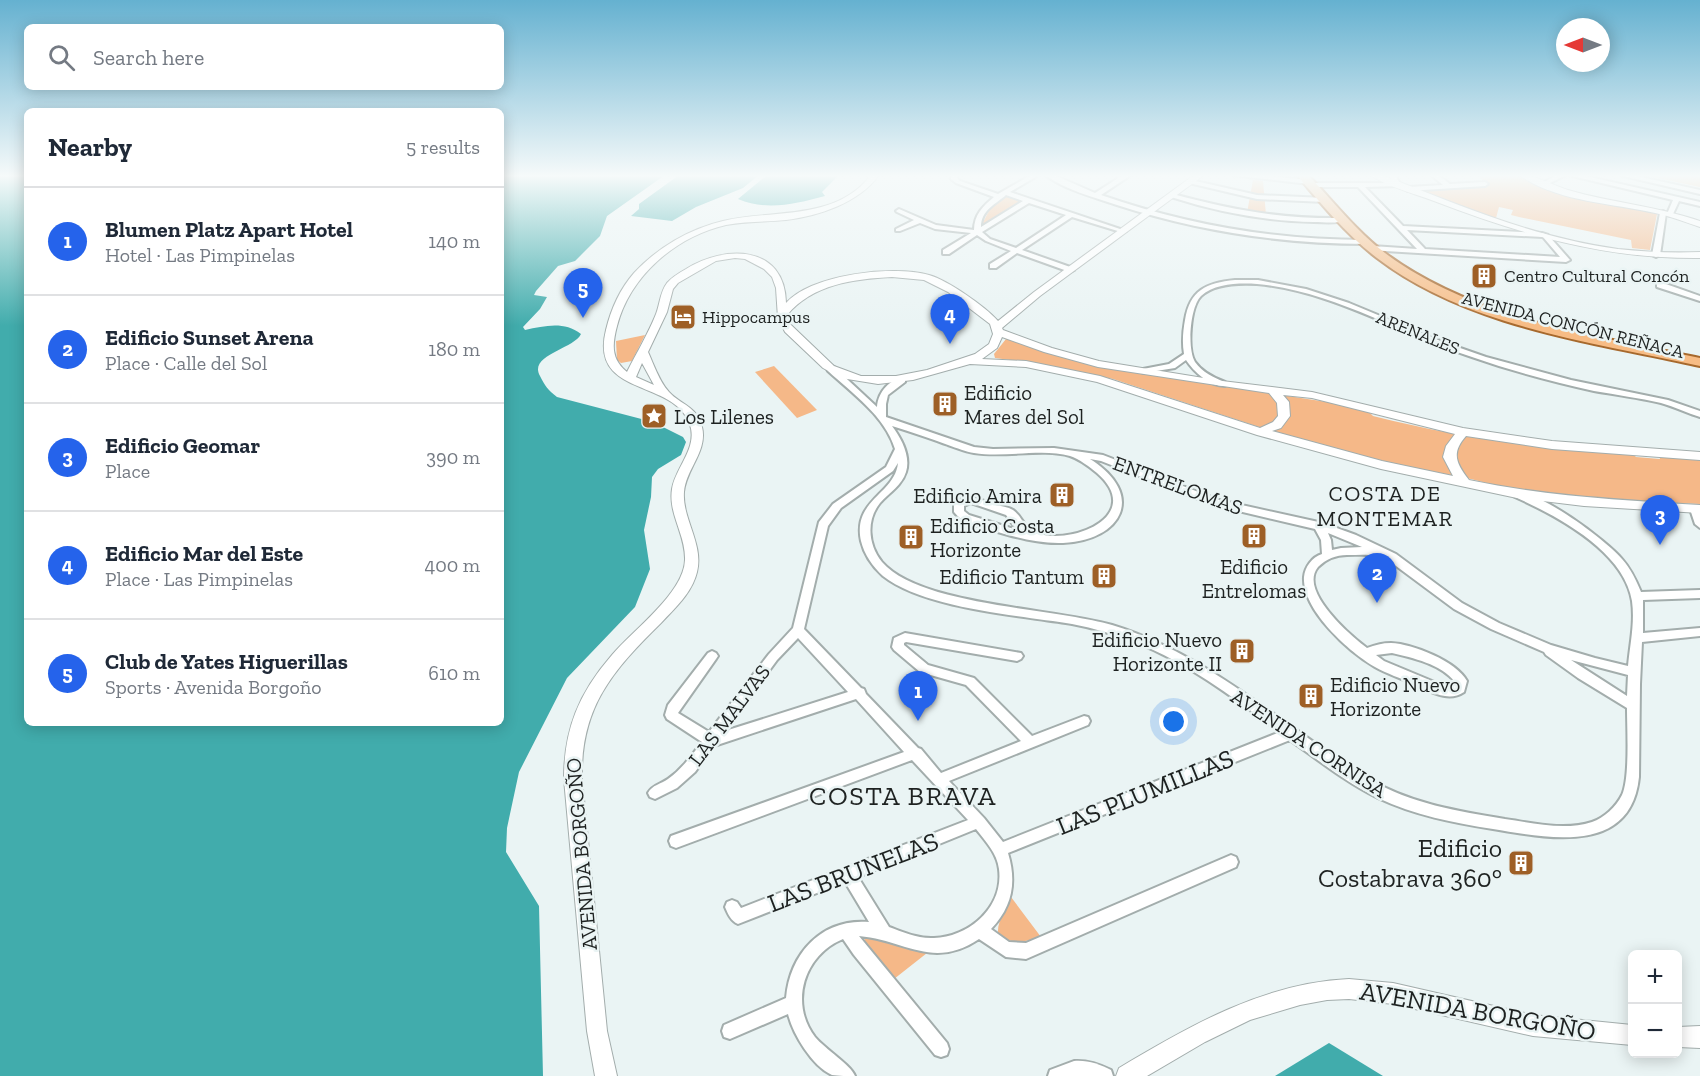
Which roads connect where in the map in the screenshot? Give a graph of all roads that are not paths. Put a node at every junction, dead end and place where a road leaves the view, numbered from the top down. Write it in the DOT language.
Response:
graph roads {
  1 [pos="719,225"];
  2 [pos="909,225"];
  3 [pos="934,225"];
  4 [pos="977,225"];
  5 [pos="988,225"];
  6 [pos="1055,225"];
  7 [pos="1105,225"];
  8 [pos="1131,225"];
  9 [pos="1198,225"];
  10 [pos="1348,225"];
  11 [pos="1398,225"];
  12 [pos="1510,225"];
  13 [pos="1663,225"];
  14 [pos="1401,228"];
  15 [pos="898,230"];
  16 [pos="1123,231"];
  17 [pos="977,232"];
  18 [pos="1544,235"];
  19 [pos="1369,245"];
  20 [pos="1423,250"];
  21 [pos="1017,251"];
  22 [pos="946,252"];
  23 [pos="1656,255"];
  24 [pos="1700,255"];
  25 [pos="993,266"];
  26 [pos="1070,270"];
  27 [pos="777,278"];
  28 [pos="1660,285"];
  29 [pos="796,287"];
  30 [pos="819,288"];
  31 [pos="1446,293"];
  32 [pos="782,294"];
  33 [pos="1700,299"];
  34 [pos="1019,307"];
  35 [pos="980,311"];
  36 [pos="783,313"];
  37 [pos="997,329"];
  38 [pos="1187,355"];
  39 [pos="1700,357"];
  40 [pos="963,362"];
  41 [pos="1700,362"];
  42 [pos="615,366"];
  43 [pos="645,367"];
  44 [pos="831,369"];
  45 [pos="1146,371"];
  46 [pos="632,378"];
  47 [pos="902,380"];
  48 [pos="1222,384"];
  49 [pos="1272,390"];
  50 [pos="667,397"];
  51 [pos="1700,414"];
  52 [pos="882,419"];
  53 [pos="921,432"];
  54 [pos="1262,432"];
  55 [pos="1463,432"];
  56 [pos="898,446"];
  57 [pos="1073,453"];
  58 [pos="1700,456"];
  59 [pos="1132,469"];
  60 [pos="875,479"];
  61 [pos="1464,482"];
  62 [pos="1114,486"];
  63 [pos="856,492"];
  64 [pos="1517,494"];
  65 [pos="877,501"];
  66 [pos="1697,509"];
  67 [pos="1700,524"];
  68 [pos="1319,526"];
  69 [pos="1037,538"];
  70 [pos="1381,551"];
  71 [pos="1327,553"];
  72 [pos="1700,594"];
  73 [pos="1637,596"];
  74 [pos="798,630"];
  75 [pos="1700,632"];
  76 [pos="1637,638"];
  77 [pos="1548,650"];
  78 [pos="1366,654"];
  79 [pos="712,656"];
  80 [pos="1017,656"];
  81 [pos="1635,672"];
  82 [pos="860,693"];
  83 [pos="1634,706"];
  84 [pos="1084,721"];
  85 [pos="1290,734"];
  86 [pos="712,741"];
  87 [pos="1030,742"];
  88 [pos="916,753"];
  89 [pos="940,779"];
  90 [pos="654,793"];
  91 [pos="979,822"];
  92 [pos="676,841"];
  93 [pos="1000,850"];
  94 [pos="1231,862"];
  95 [pos="848,873"];
  96 [pos="732,907"];
  97 [pos="846,930"];
  98 [pos="980,931"];
  99 [pos="884,933"];
  100 [pos="794,1003"];
  101 [pos="730,1031"];
  102 [pos="1628,1035"];
  103 [pos="1682,1037"];
  104 [pos="1700,1037"];
  105 [pos="941,1049"];
  106 [pos="606,1076"];
  107 [pos="847,1076"];
  108 [pos="1056,1076"];
  109 [pos="1105,1076"];
  110 [pos="1127,1076"];
  1 -- 42 [label="street"];
  2 -- 15 [label="street"];
  3 -- 17 [label="street"];
  4 -- 17 [label="street"];
  5 -- 17 [label="street"];
  6 -- 21 [label="street"];
  7 -- 16 [label="street"];
  8 -- 16 [label="street"];
  9 -- 19 [label="street"];
  10 -- 19 [label="main road, AVENIDA CONCÓN REÑACA"];
  11 -- 14 [label="street"];
  12 -- 18 [label="street"];
  13 -- 23 [label="street"];
  14 -- 18 [label="street"];
  14 -- 20 [label="street"];
  16 -- 26 [label="street"];
  17 -- 21 [label="street"];
  17 -- 22 [label="street"];
  18 -- 20 [label="street"];
  18 -- 23 [label="street"];
  19 -- 20 [label="street"];
  19 -- 31 [label="main road, AVENIDA CONCÓN REÑACA"];
  21 -- 25 [label="street"];
  21 -- 26 [label="street"];
  23 -- 24 [label="street"];
  26 -- 34 [label="street"];
  27 -- 29 [label="street"];
  27 -- 32 [label="street"];
  27 -- 43 [label="street"];
  28 -- 33 [label="street"];
  29 -- 30 [label="street"];
  29 -- 32 [label="street"];
  30 -- 35 [label="street"];
  30 -- 36 [label="street"];
  31 -- 39 [label="main road, AVENIDA CONCÓN REÑACA"];
  31 -- 41 [label="main road, AVENIDA CONCÓN REÑACA"];
  32 -- 36 [label="street"];
  34 -- 35 [label="street"];
  34 -- 37 [label="street"];
  35 -- 37 [label="street"];
  36 -- 44 [label="street"];
  37 -- 40 [label="street"];
  37 -- 45 [label="street"];
  38 -- 45 [label="street"];
  38 -- 48 [label="street"];
  38 -- 51 [label="street, ARENALES"];
  40 -- 47 [label="street"];
  40 -- 54 [label="street"];
  42 -- 43 [label="street"];
  42 -- 46 [label="street, AVENIDA BORGOÑO"];
  43 -- 46 [label="street"];
  43 -- 46 [label="street"];
  43 -- 50 [label="street"];
  44 -- 47 [label="street"];
  44 -- 52 [label="street"];
  45 -- 48 [label="street"];
  46 -- 50 [label="street, AVENIDA BORGOÑO"];
  47 -- 52 [label="street"];
  48 -- 49 [label="street"];
  49 -- 54 [label="street"];
  49 -- 55 [label="street"];
  50 -- 106 [label="street, AVENIDA BORGOÑO"];
  52 -- 53 [label="street, ENTRELOMAS"];
  52 -- 56 [label="street"];
  53 -- 56 [label="street"];
  53 -- 57 [label="street, ENTRELOMAS"];
  54 -- 61 [label="street"];
  55 -- 58 [label="street"];
  55 -- 61 [label="street"];
  56 -- 60 [label="street"];
  56 -- 65 [label="street, AVENIDA CORNISA"];
  57 -- 59 [label="street, ENTRELOMAS"];
  57 -- 62 [label="street"];
  59 -- 62 [label="street"];
  59 -- 68 [label="street, ENTRELOMAS"];
  60 -- 63 [label="street"];
  60 -- 65 [label="street, AVENIDA CORNISA"];
  61 -- 64 [label="street"];
  62 -- 69 [label="street"];
  63 -- 65 [label="street"];
  63 -- 74 [label="street"];
  64 -- 66 [label="street"];
  64 -- 73 [label="street"];
  65 -- 85 [label="street, AVENIDA CORNISA"];
  66 -- 67 [label="street"];
  68 -- 70 [label="street, ENTRELOMAS"];
  68 -- 71 [label="street"];
  69 -- 69 [label="street"];
  70 -- 71 [label="street"];
  70 -- 77 [label="street, ENTRELOMAS"];
  71 -- 78 [label="street"];
  72 -- 73 [label="street"];
  73 -- 76 [label="street, AVENIDA CORNISA"];
  74 -- 82 [label="street"];
  74 -- 86 [label="street, LAS MALVAS"];
  75 -- 76 [label="street"];
  76 -- 81 [label="street, AVENIDA CORNISA"];
  77 -- 81 [label="street, ENTRELOMAS"];
  77 -- 83 [label="street, ENTRELOMAS"];
  78 -- 78 [label="street"];
  79 -- 86 [label="street"];
  80 -- 87 [label="street"];
  81 -- 83 [label="street, AVENIDA CORNISA"];
  82 -- 86 [label="street"];
  82 -- 88 [label="street"];
  83 -- 85 [label="street, AVENIDA CORNISA"];
  84 -- 87 [label="street"];
  85 -- 93 [label="street, LAS PLUMILLAS"];
  86 -- 90 [label="street, LAS MALVAS"];
  87 -- 89 [label="street"];
  88 -- 89 [label="street"];
  88 -- 92 [label="street"];
  89 -- 91 [label="street"];
  91 -- 93 [label="street"];
  91 -- 95 [label="street, LAS BRUNELAS"];
  93 -- 98 [label="street"];
  94 -- 98 [label="street"];
  95 -- 96 [label="street, LAS BRUNELAS"];
  95 -- 99 [label="street"];
  97 -- 99 [label="street"];
  97 -- 100 [label="street"];
  97 -- 105 [label="street"];
  98 -- 99 [label="street"];
  100 -- 101 [label="street"];
  100 -- 107 [label="street"];
  102 -- 110 [label="street, AVENIDA BORGOÑO"];
  103 -- 104 [label="street"];
  108 -- 109 [label="street"];
}
